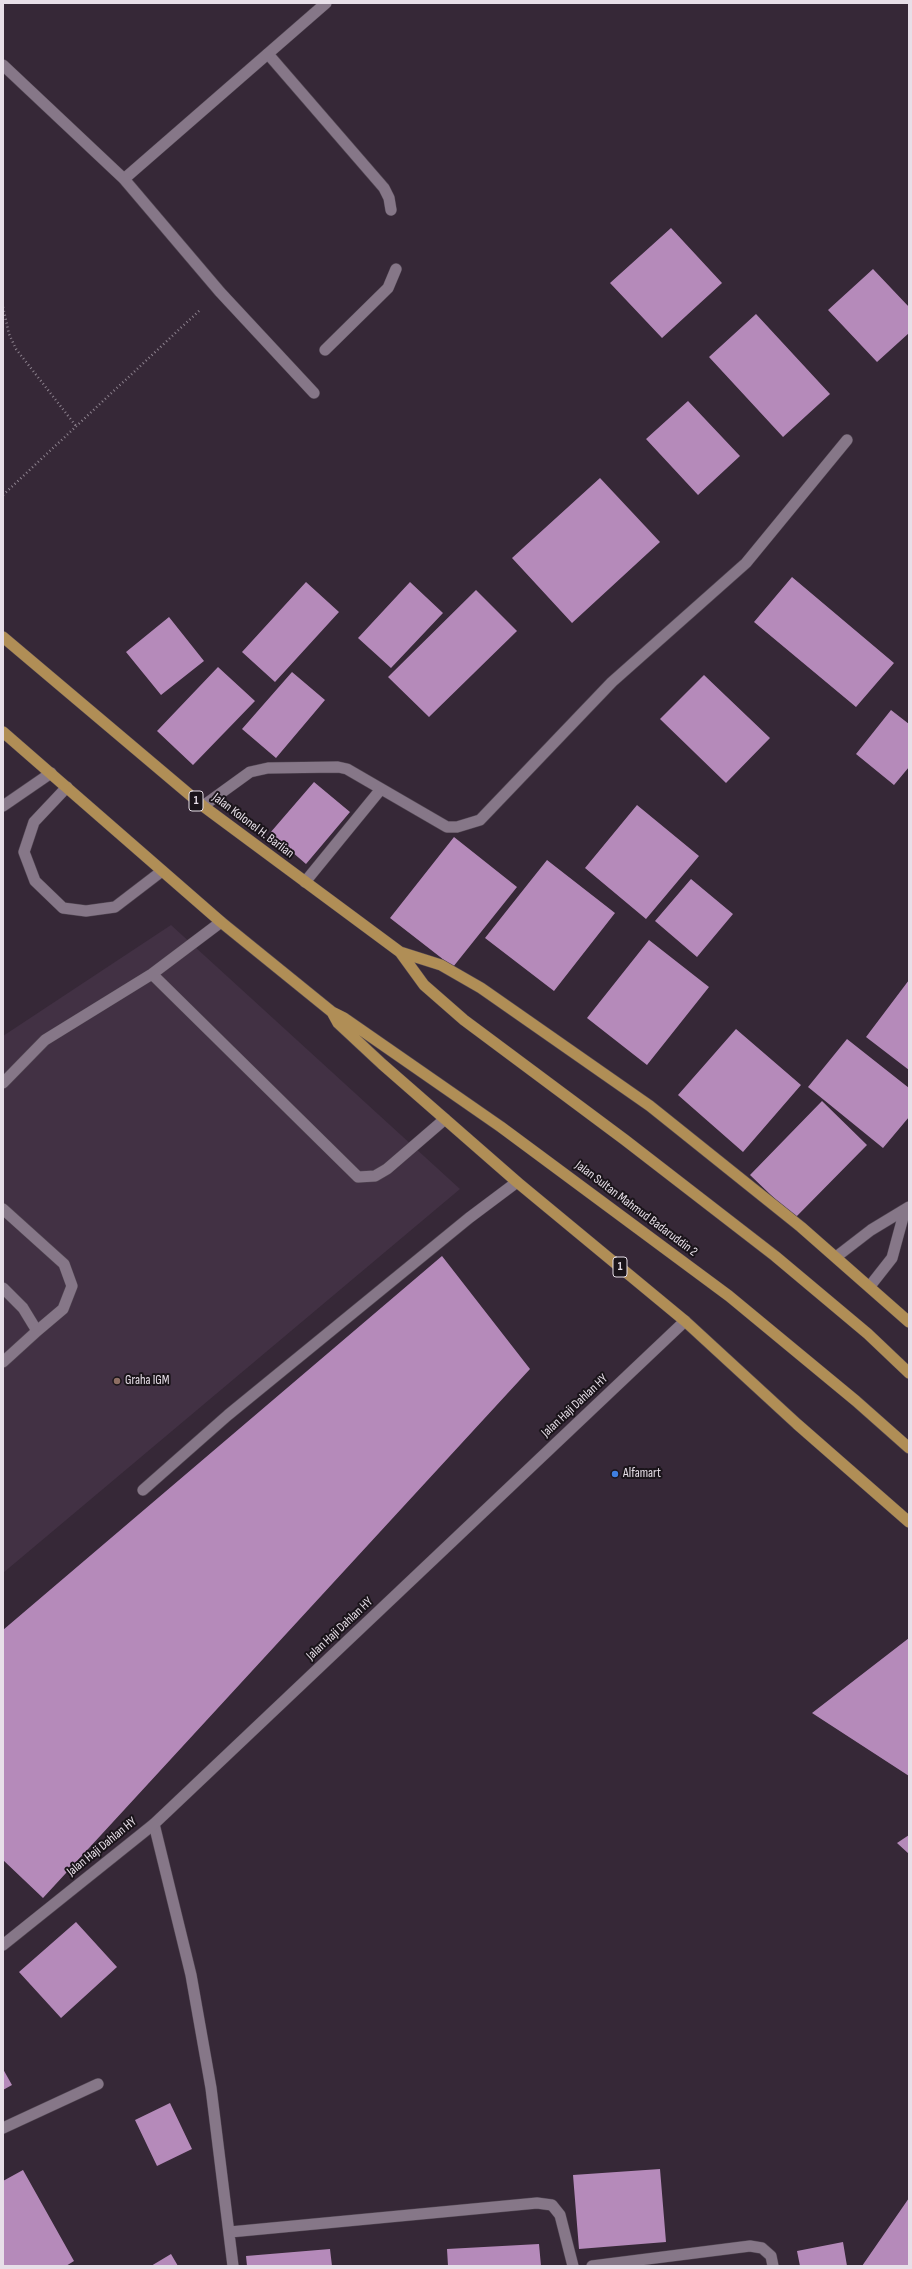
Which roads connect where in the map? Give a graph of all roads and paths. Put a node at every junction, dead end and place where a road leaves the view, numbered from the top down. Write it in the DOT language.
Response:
graph roads {
  1 [pos="326,3"];
  2 [pos="268,54"];
  3 [pos="3,65"];
  4 [pos="124,179"];
  5 [pos="391,210"];
  6 [pos="396,269"];
  7 [pos="220,292"];
  8 [pos="3,307"];
  9 [pos="325,350"];
  10 [pos="314,393"];
  11 [pos="76,426"];
  12 [pos="847,440"];
  13 [pos="3,495"];
  14 [pos="3,637"];
  15 [pos="3,732"];
  16 [pos="51,773"];
  17 [pos="67,788"];
  18 [pos="381,789"];
  19 [pos="3,806"];
  20 [pos="203,806"];
  21 [pos="162,871"];
  22 [pos="305,882"];
  23 [pos="221,922"];
  24 [pos="400,952"];
  25 [pos="152,974"];
  26 [pos="332,1012"];
  27 [pos="3,1083"];
  28 [pos="445,1119"];
  29 [pos="517,1182"];
  30 [pos="907,1208"];
  31 [pos="3,1209"];
  32 [pos="836,1257"];
  33 [pos="870,1286"];
  34 [pos="3,1288"];
  35 [pos="685,1321"];
  36 [pos="909,1322"];
  37 [pos="37,1331"];
  38 [pos="3,1362"];
  39 [pos="909,1372"];
  40 [pos="909,1448"];
  41 [pos="143,1490"];
  42 [pos="909,1522"];
  43 [pos="154,1824"];
  44 [pos="3,1945"];
  45 [pos="98,2084"];
  46 [pos="3,2128"];
  47 [pos="230,2232"];
  48 [pos="233,2266"];
  49 [pos="573,2266"];
  50 [pos="592,2266"];
  51 [pos="774,2266"];
  1 -- 2 [label="street"];
  2 -- 4 [label="street"];
  2 -- 5 [label="street"];
  3 -- 4 [label="street"];
  4 -- 7 [label="street"];
  6 -- 9 [label="street"];
  7 -- 10 [label="street"];
  7 -- 11 [label="path"];
  8 -- 11 [label="path"];
  11 -- 13 [label="path"];
  12 -- 18 [label="street"];
  14 -- 20 [label="highway, Jalan Kolonel H. Barlian / 1"];
  15 -- 16 [label="highway, 1"];
  16 -- 17 [label="highway, 1"];
  16 -- 19 [label="street"];
  17 -- 21 [label="highway, 1"];
  17 -- 21 [label="street"];
  18 -- 20 [label="street"];
  18 -- 22 [label="street"];
  20 -- 22 [label="highway, Jalan Kolonel H. Barlian / 1"];
  21 -- 23 [label="highway, 1"];
  22 -- 24 [label="highway, Jalan Kolonel H. Barlian / 1"];
  23 -- 25 [label="street"];
  23 -- 26 [label="highway, 1"];
  24 -- 32 [label="highway, 1"];
  24 -- 39 [label="highway, 1"];
  25 -- 27 [label="street"];
  25 -- 28 [label="street"];
  26 -- 28 [label="highway, 1"];
  26 -- 40 [label="highway, Jalan Sultan Mahmud Badaruddin 2 / 1"];
  28 -- 29 [label="highway, 1"];
  29 -- 35 [label="highway, 1"];
  29 -- 41 [label="street"];
  30 -- 32 [label="street"];
  30 -- 33 [label="street"];
  31 -- 37 [label="street"];
  32 -- 33 [label="highway, 1"];
  33 -- 36 [label="highway, 1"];
  34 -- 37 [label="street"];
  35 -- 42 [label="highway, 1"];
  35 -- 43 [label="street, Jalan Haji Dahlan HY"];
  37 -- 38 [label="street"];
  43 -- 44 [label="street, Jalan Haji Dahlan HY"];
  43 -- 47 [label="street"];
  45 -- 46 [label="street"];
  47 -- 48 [label="street"];
  47 -- 49 [label="street"];
  50 -- 51 [label="street"];
}
